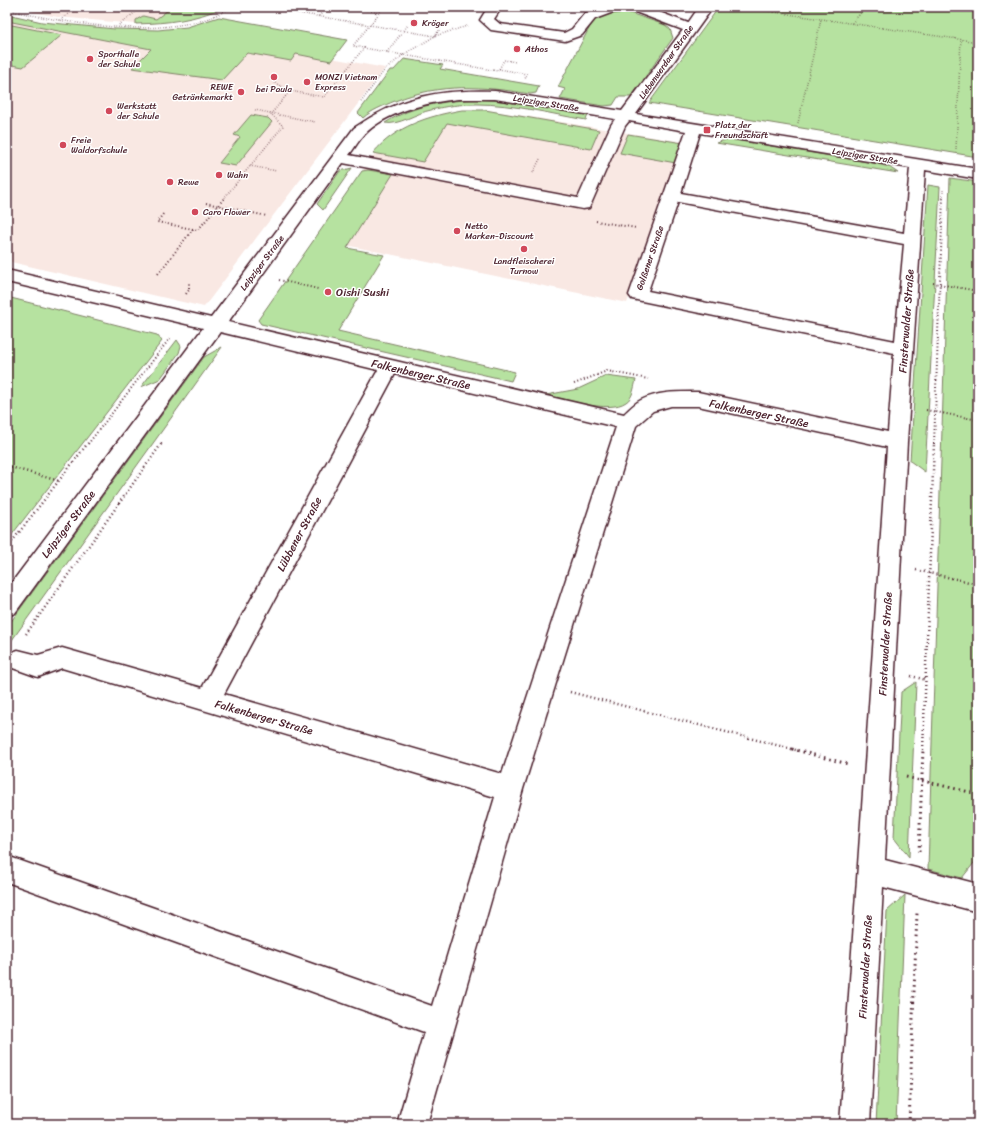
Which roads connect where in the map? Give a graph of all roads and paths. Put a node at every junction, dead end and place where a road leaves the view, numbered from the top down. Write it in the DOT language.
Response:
graph roads {
  1 [pos="79,7"];
  2 [pos="142,7"];
  3 [pos="234,7"];
  4 [pos="327,7"];
  5 [pos="352,7"];
  6 [pos="384,7"];
  7 [pos="495,7"];
  8 [pos="626,7"];
  9 [pos="634,7"];
  10 [pos="706,7"];
  11 [pos="740,7"];
  12 [pos="866,7"];
  13 [pos="269,8"];
  14 [pos="7,10"];
  15 [pos="379,13"];
  16 [pos="319,16"];
  17 [pos="820,19"];
  18 [pos="60,20"];
  19 [pos="487,20"];
  20 [pos="443,24"];
  21 [pos="851,24"];
  22 [pos="118,25"];
  23 [pos="369,25"];
  24 [pos="408,25"];
  25 [pos="690,28"];
  26 [pos="404,30"];
  27 [pos="435,36"];
  28 [pos="961,39"];
  29 [pos="978,42"];
  30 [pos="364,48"];
  31 [pos="387,52"];
  32 [pos="403,55"];
  33 [pos="516,62"];
  34 [pos="498,70"];
  35 [pos="524,80"];
  36 [pos="275,83"];
  37 [pos="290,91"];
  38 [pos="361,102"];
  39 [pos="255,110"];
  40 [pos="271,114"];
  41 [pos="625,117"];
  42 [pos="315,122"];
  43 [pos="694,128"];
  44 [pos="797,130"];
  45 [pos="339,158"];
  46 [pos="918,164"];
  47 [pos="250,166"];
  48 [pos="948,169"];
  49 [pos="277,171"];
  50 [pos="978,174"];
  51 [pos="228,176"];
  52 [pos="239,179"];
  53 [pos="672,196"];
  54 [pos="206,203"];
  55 [pos="218,205"];
  56 [pos="163,214"];
  57 [pos="268,216"];
  58 [pos="593,220"];
  59 [pos="193,229"];
  60 [pos="638,229"];
  61 [pos="912,240"];
  62 [pos="158,274"];
  63 [pos="7,276"];
  64 [pos="278,280"];
  65 [pos="940,284"];
  66 [pos="318,289"];
  67 [pos="978,291"];
  68 [pos="215,326"];
  69 [pos="172,335"];
  70 [pos="904,349"];
  71 [pos="389,367"];
  72 [pos="651,379"];
  73 [pos="567,386"];
  74 [pos="935,412"];
  75 [pos="978,420"];
  76 [pos="627,422"];
  77 [pos="897,442"];
  78 [pos="7,466"];
  79 [pos="59,481"];
  80 [pos="7,548"];
  81 [pos="930,573"];
  82 [pos="978,584"];
  83 [pos="7,606"];
  84 [pos="18,660"];
  85 [pos="542,685"];
  86 [pos="208,701"];
  87 [pos="877,771"];
  88 [pos="921,780"];
  89 [pos="510,789"];
  90 [pos="978,794"];
  91 [pos="7,869"];
  92 [pos="871,870"];
  93 [pos="918,882"];
  94 [pos="978,898"];
  95 [pos="442,1024"];
  96 [pos="412,1124"];
  97 [pos="855,1124"];
  98 [pos="909,1124"];
  1 -- 18 [label="path"];
  2 -- 22 [label="path"];
  3 -- 22 [label="path"];
  4 -- 16 [label="path"];
  5 -- 15 [label="path"];
  6 -- 15 [label="path"];
  7 -- 19 [label="street"];
  8 -- 19 [label="street"];
  9 -- 25 [label="street"];
  10 -- 25 [label="street, Liebenwerdaer Straße"];
  11 -- 17 [label="path"];
  12 -- 21 [label="path"];
  13 -- 16 [label="path"];
  14 -- 18 [label="path"];
  15 -- 23 [label="path"];
  16 -- 23 [label="path"];
  17 -- 21 [label="path"];
  17 -- 44 [label="path"];
  18 -- 22 [label="path"];
  19 -- 27 [label="path"];
  20 -- 27 [label="path"];
  21 -- 28 [label="path"];
  23 -- 26 [label="path"];
  23 -- 30 [label="path"];
  24 -- 26 [label="path"];
  25 -- 41 [label="street, Liebenwerdaer Straße"];
  26 -- 27 [label="path"];
  26 -- 31 [label="path"];
  27 -- 32 [label="path"];
  28 -- 29 [label="path"];
  28 -- 48 [label="path"];
  30 -- 31 [label="path"];
  30 -- 37 [label="path"];
  31 -- 32 [label="path"];
  32 -- 34 [label="path"];
  32 -- 38 [label="path"];
  33 -- 34 [label="path"];
  34 -- 35 [label="path"];
  36 -- 37 [label="path"];
  37 -- 40 [label="path"];
  39 -- 40 [label="path"];
  40 -- 42 [label="path"];
  40 -- 47 [label="path"];
  41 -- 43 [label="street, Leipziger Straße"];
  41 -- 45 [label="street, Leipziger Straße"];
  41 -- 45 [label="street, Liebenwerdaer Straße"];
  43 -- 46 [label="street, Leipziger Straße"];
  43 -- 53 [label="street"];
  45 -- 68 [label="street, Leipziger Straße"];
  46 -- 48 [label="street, Leipziger Straße"];
  46 -- 61 [label="street, Finsterwalder Straße"];
  47 -- 49 [label="path"];
  47 -- 52 [label="path"];
  48 -- 50 [label="street, Leipziger Straße"];
  48 -- 65 [label="path"];
  51 -- 52 [label="path"];
  52 -- 55 [label="path"];
  53 -- 61 [label="street"];
  53 -- 70 [label="street, Golßener Straße"];
  54 -- 55 [label="path"];
  55 -- 57 [label="path"];
  55 -- 59 [label="path"];
  56 -- 59 [label="path"];
  58 -- 60 [label="path"];
  59 -- 62 [label="path"];
  61 -- 70 [label="street, Finsterwalder Straße"];
  63 -- 68 [label="street"];
  64 -- 66 [label="path"];
  65 -- 67 [label="path"];
  65 -- 74 [label="path"];
  68 -- 71 [label="street, Falkenberger Straße"];
  68 -- 83 [label="street, Leipziger Straße"];
  69 -- 79 [label="path"];
  70 -- 77 [label="street, Finsterwalder Straße"];
  71 -- 76 [label="street, Falkenberger Straße"];
  71 -- 86 [label="street, Lübbener Straße"];
  72 -- 73 [label="path"];
  74 -- 75 [label="path"];
  74 -- 81 [label="path"];
  76 -- 77 [label="street, Falkenberger Straße"];
  76 -- 85 [label="street"];
  77 -- 87 [label="street, Finsterwalder Straße"];
  78 -- 79 [label="path"];
  79 -- 80 [label="path"];
  81 -- 82 [label="path"];
  81 -- 88 [label="path"];
  84 -- 86 [label="street, Falkenberger Straße"];
  85 -- 87 [label="path"];
  85 -- 89 [label="street"];
  86 -- 89 [label="street, Falkenberger Straße"];
  87 -- 88 [label="path"];
  87 -- 92 [label="street, Finsterwalder Straße"];
  88 -- 90 [label="path"];
  88 -- 93 [label="path"];
  89 -- 95 [label="street"];
  91 -- 95 [label="street"];
  92 -- 93 [label="street"];
  92 -- 97 [label="street, Finsterwalder Straße"];
  93 -- 94 [label="street"];
  93 -- 98 [label="path"];
  95 -- 96 [label="street"];
}
